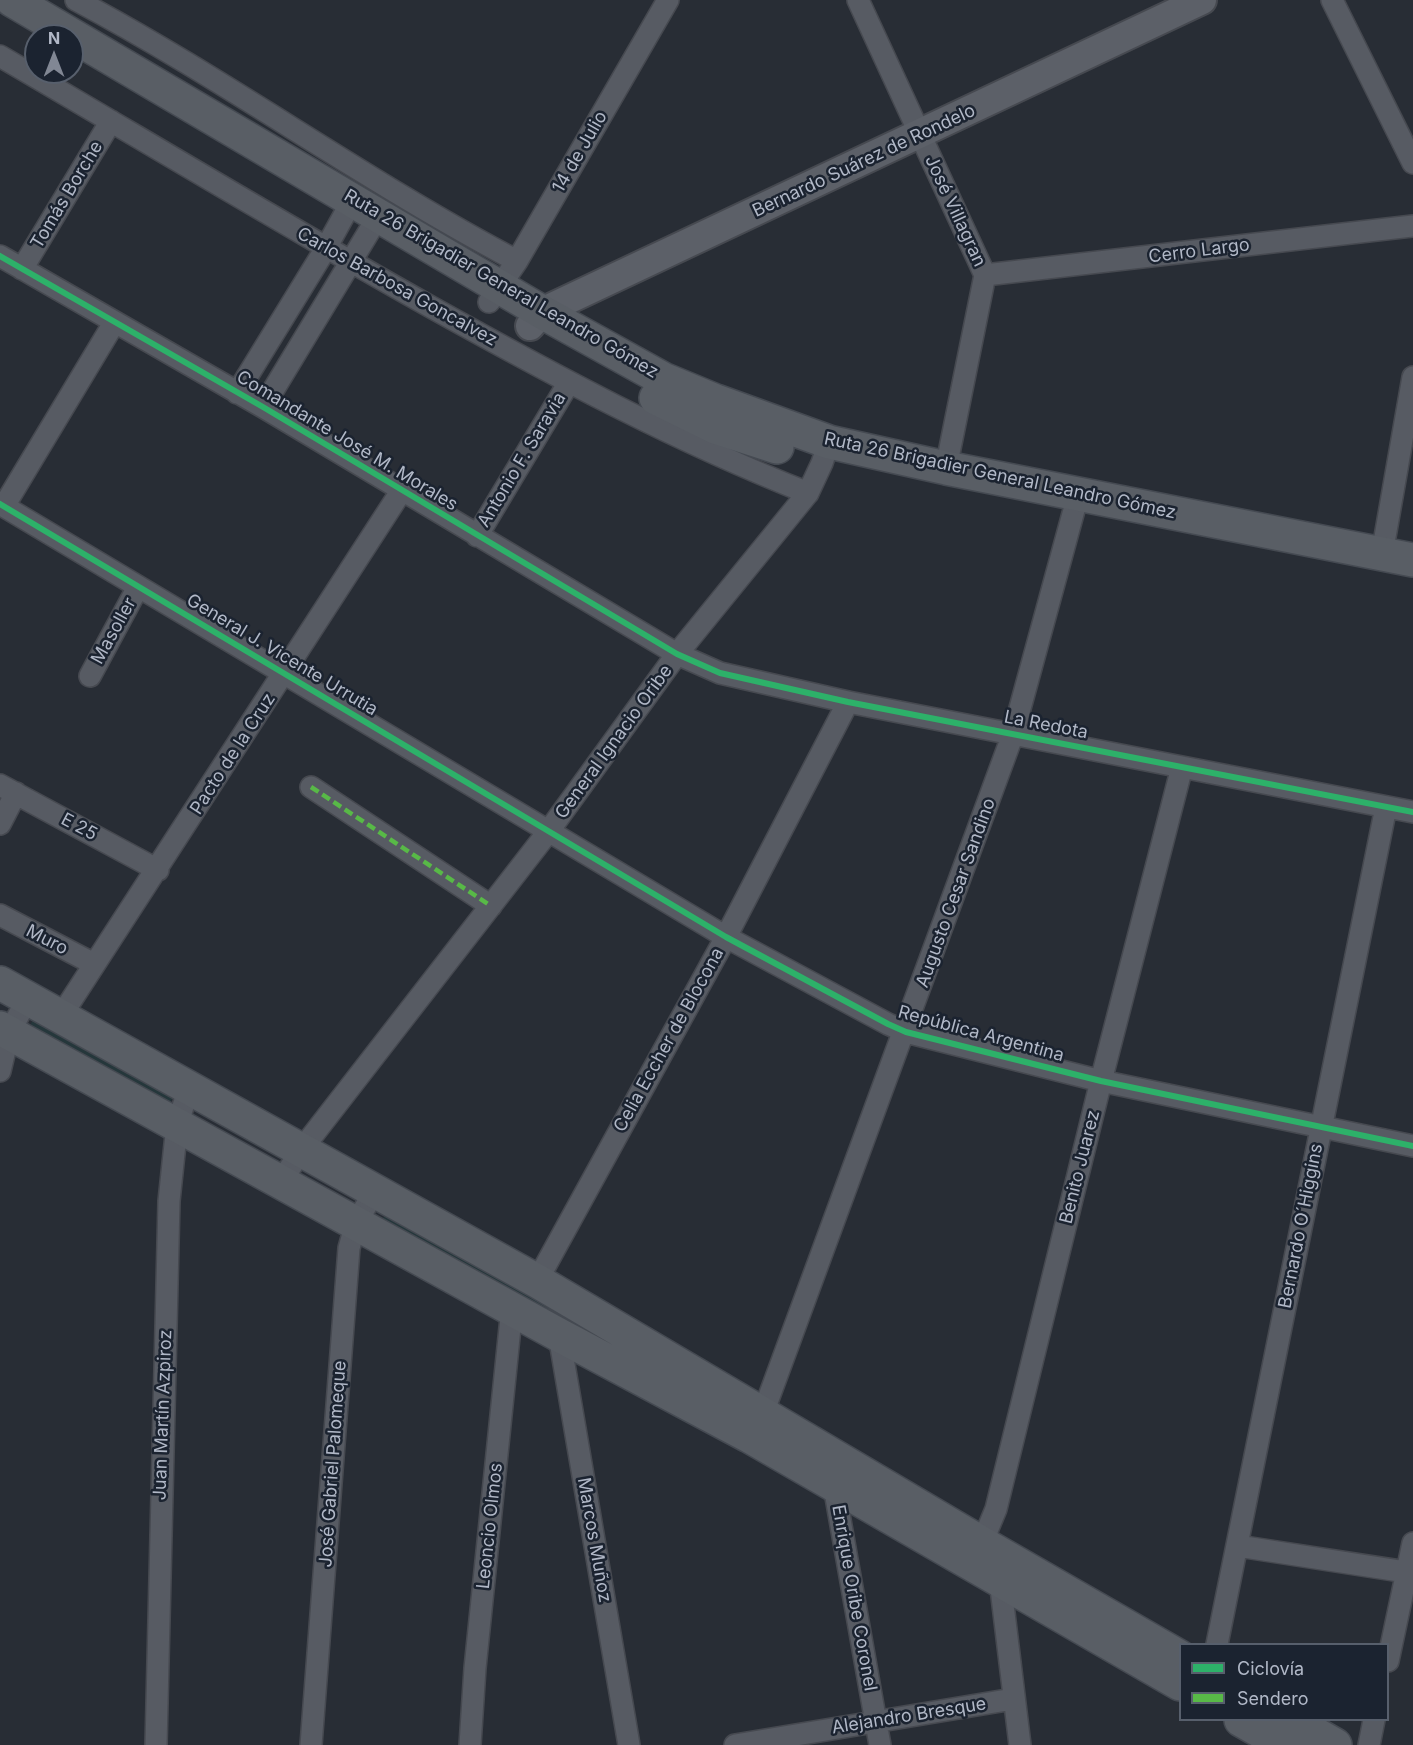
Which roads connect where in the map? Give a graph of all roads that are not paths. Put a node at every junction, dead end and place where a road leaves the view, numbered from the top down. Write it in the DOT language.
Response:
graph roads {
  1 [pos="12,0"];
  2 [pos="76,0"];
  3 [pos="668,0"];
  4 [pos="858,0"];
  5 [pos="1202,0"];
  6 [pos="1332,0"];
  7 [pos="0,12"];
  8 [pos="24,26"];
  9 [pos="0,56"];
  10 [pos="84,62"];
  11 [pos="111,121"];
  12 [pos="920,135"];
  13 [pos="1413,164"];
  14 [pos="361,215"];
  15 [pos="1413,226"];
  16 [pos="326,248"];
  17 [pos="0,256"];
  18 [pos="349,261"];
  19 [pos="22,269"];
  20 [pos="985,275"];
  21 [pos="502,283"];
  22 [pos="536,319"];
  23 [pos="114,323"];
  24 [pos="1413,377"];
  25 [pos="568,384"];
  26 [pos="237,393"];
  27 [pos="263,407"];
  28 [pos="826,452"];
  29 [pos="946,468"];
  30 [pos="402,490"];
  31 [pos="808,493"];
  32 [pos="2,505"];
  33 [pos="1074,510"];
  34 [pos="477,536"];
  35 [pos="1398,557"];
  36 [pos="1413,580"];
  37 [pos="138,587"];
  38 [pos="677,654"];
  39 [pos="284,674"];
  40 [pos="90,676"];
  41 [pos="848,702"];
  42 [pos="1013,734"];
  43 [pos="1182,766"];
  44 [pos="311,787"];
  45 [pos="8,789"];
  46 [pos="1386,807"];
  47 [pos="1413,812"];
  48 [pos="0,824"];
  49 [pos="548,832"];
  50 [pos="158,870"];
  51 [pos="491,906"];
  52 [pos="0,915"];
  53 [pos="726,937"];
  54 [pos="94,964"];
  55 [pos="14,990"];
  56 [pos="61,1016"];
  57 [pos="4,1030"];
  58 [pos="906,1032"];
  59 [pos="0,1071"];
  60 [pos="1101,1081"];
  61 [pos="189,1088"];
  62 [pos="177,1125"];
  63 [pos="1321,1128"];
  64 [pos="1413,1146"];
  65 [pos="302,1149"];
  66 [pos="281,1182"];
  67 [pos="376,1189"];
  68 [pos="356,1222"];
  69 [pos="537,1281"];
  70 [pos="512,1308"];
  71 [pos="559,1335"];
  72 [pos="756,1425"];
  73 [pos="834,1486"];
  74 [pos="1413,1543"];
  75 [pos="1238,1546"];
  76 [pos="991,1562"];
  77 [pos="1410,1573"];
  78 [pos="1216,1643"];
  79 [pos="1179,1656"];
  80 [pos="1389,1656"];
  81 [pos="1179,1683"];
  82 [pos="1013,1699"];
  83 [pos="876,1720"];
  84 [pos="1244,1721"];
  85 [pos="1294,1721"];
  86 [pos="1374,1721"];
  87 [pos="156,1745"];
  88 [pos="311,1745"];
  89 [pos="470,1745"];
  90 [pos="629,1745"];
  91 [pos="735,1745"];
  92 [pos="880,1745"];
  93 [pos="1020,1745"];
  94 [pos="1285,1745"];
  95 [pos="1335,1745"];
  96 [pos="1369,1745"];
  1 -- 14 [label="main road, Ruta 26 Brigadier General Leandro Gómez"];
  2 -- 21 [label="street"];
  3 -- 21 [label="street, 14 de Julio"];
  4 -- 12 [label="street, José Villagran"];
  5 -- 12 [label="street, Bernardo Suárez de Rondelo"];
  6 -- 13 [label="street"];
  7 -- 8 [label="main road"];
  9 -- 11 [label="street, Carlos Barbosa Goncalvez"];
  10 -- 14 [label="main road, Ruta 26 Brigadier General Leandro Gómez"];
  11 -- 16 [label="street, Carlos Barbosa Goncalvez"];
  11 -- 19 [label="street, Tomás Borche"];
  12 -- 20 [label="street, José Villagran"];
  12 -- 22 [label="street, Bernardo Suárez de Rondelo"];
  14 -- 16 [label="street"];
  14 -- 18 [label="street"];
  14 -- 21 [label="main road, Ruta 26 Brigadier General Leandro Gómez"];
  15 -- 20 [label="street, Cerro Largo"];
  16 -- 18 [label="street, Carlos Barbosa Goncalvez"];
  16 -- 26 [label="street"];
  17 -- 19 [label="street, Comandante José M. Morales"];
  18 -- 25 [label="street, Carlos Barbosa Goncalvez"];
  18 -- 27 [label="street"];
  19 -- 23 [label="street, Comandante José M. Morales"];
  20 -- 29 [label="street, José Villagran"];
  21 -- 22 [label="main road, Ruta 26 Brigadier General Leandro Gómez"];
  22 -- 28 [label="main road, Ruta 26 Brigadier General Leandro Gómez"];
  23 -- 26 [label="street, Comandante José M. Morales"];
  23 -- 32 [label="street"];
  24 -- 35 [label="street"];
  25 -- 31 [label="street, Carlos Barbosa Goncalvez"];
  25 -- 34 [label="street, Antonio F. Saravia"];
  26 -- 27 [label="street, Comandante José M. Morales"];
  27 -- 30 [label="street, Comandante José M. Morales"];
  28 -- 29 [label="main road, Ruta 26 Brigadier General Leandro Gómez"];
  28 -- 31 [label="street, General Ignacio Oribe"];
  28 -- 33 [label="main road, Ruta 26 Brigadier General Leandro Gómez"];
  29 -- 35 [label="main road, Ruta 26 Brigadier General Leandro Gómez"];
  30 -- 34 [label="street, Comandante José M. Morales"];
  30 -- 39 [label="street, Pacto de la Cruz"];
  31 -- 38 [label="street, General Ignacio Oribe"];
  32 -- 37 [label="street, General J. Vicente Urrutia"];
  33 -- 36 [label="main road, Ruta 26 Brigadier General Leandro Gómez"];
  33 -- 42 [label="street, Augusto Cesar Sandino"];
  34 -- 38 [label="street, Comandante José M. Morales"];
  37 -- 39 [label="street, General J. Vicente Urrutia"];
  37 -- 40 [label="street, Masoller"];
  38 -- 41 [label="street, La Redota"];
  38 -- 49 [label="street, General Ignacio Oribe"];
  39 -- 49 [label="street, General J. Vicente Urrutia"];
  39 -- 50 [label="street, Pacto de la Cruz"];
  41 -- 42 [label="street, La Redota"];
  41 -- 53 [label="street, Celia Eccher de Blocona"];
  42 -- 43 [label="street, La Redota"];
  42 -- 58 [label="street, Augusto Cesar Sandino"];
  43 -- 46 [label="street, La Redota"];
  43 -- 60 [label="street, Benito Juarez"];
  44 -- 51 [label="street"];
  45 -- 48 [label="street"];
  45 -- 50 [label="street, E 25"];
  46 -- 47 [label="street, La Redota"];
  46 -- 63 [label="street, Bernardo O´Higgins"];
  49 -- 51 [label="street, General Ignacio Oribe"];
  49 -- 53 [label="street, República Argentina"];
  50 -- 54 [label="street, Pacto de la Cruz"];
  51 -- 65 [label="street, General Ignacio Oribe"];
  52 -- 54 [label="street, Muro"];
  53 -- 58 [label="street, República Argentina"];
  53 -- 69 [label="street, Celia Eccher de Blocona"];
  54 -- 56 [label="street, Pacto de la Cruz"];
  55 -- 56 [label="main road"];
  55 -- 57 [label="street"];
  56 -- 61 [label="main road"];
  57 -- 59 [label="street"];
  57 -- 62 [label="main road"];
  58 -- 60 [label="street, República Argentina"];
  58 -- 72 [label="street, Augusto Cesar Sandino"];
  60 -- 63 [label="street, República Argentina"];
  60 -- 76 [label="street, Benito Juarez"];
  61 -- 62 [label="street, Juan Martín Azpiroz"];
  61 -- 65 [label="main road"];
  62 -- 66 [label="main road"];
  62 -- 87 [label="street, Juan Martín Azpiroz"];
  63 -- 64 [label="street, República Argentina"];
  63 -- 75 [label="street, Bernardo O´Higgins"];
  65 -- 66 [label="street, General Ignacio Oribe"];
  65 -- 67 [label="main road"];
  66 -- 68 [label="main road"];
  67 -- 68 [label="street, José Gabriel Palomeque"];
  67 -- 69 [label="main road"];
  68 -- 70 [label="main road"];
  68 -- 88 [label="street, José Gabriel Palomeque"];
  69 -- 72 [label="main road"];
  70 -- 71 [label="main road"];
  70 -- 89 [label="street, Leoncio Olmos"];
  71 -- 72 [label="main road"];
  71 -- 90 [label="street, Marcos Muñoz"];
  72 -- 73 [label="main road"];
  72 -- 76 [label="main road"];
  73 -- 76 [label="main road"];
  73 -- 83 [label="street, Enrique Oribe Coronel"];
  74 -- 77 [label="street"];
  75 -- 77 [label="street"];
  75 -- 78 [label="street, Bernardo O´Higgins"];
  76 -- 79 [label="main road"];
  76 -- 81 [label="main road"];
  76 -- 82 [label="street"];
  77 -- 80 [label="street"];
  82 -- 83 [label="street, Alejandro Bresque"];
  82 -- 93 [label="street"];
  83 -- 91 [label="street, Alejandro Bresque"];
  83 -- 92 [label="street, Enrique Oribe Coronel"];
  84 -- 94 [label="main road"];
  85 -- 95 [label="main road"];
  86 -- 96 [label="street"];
}
